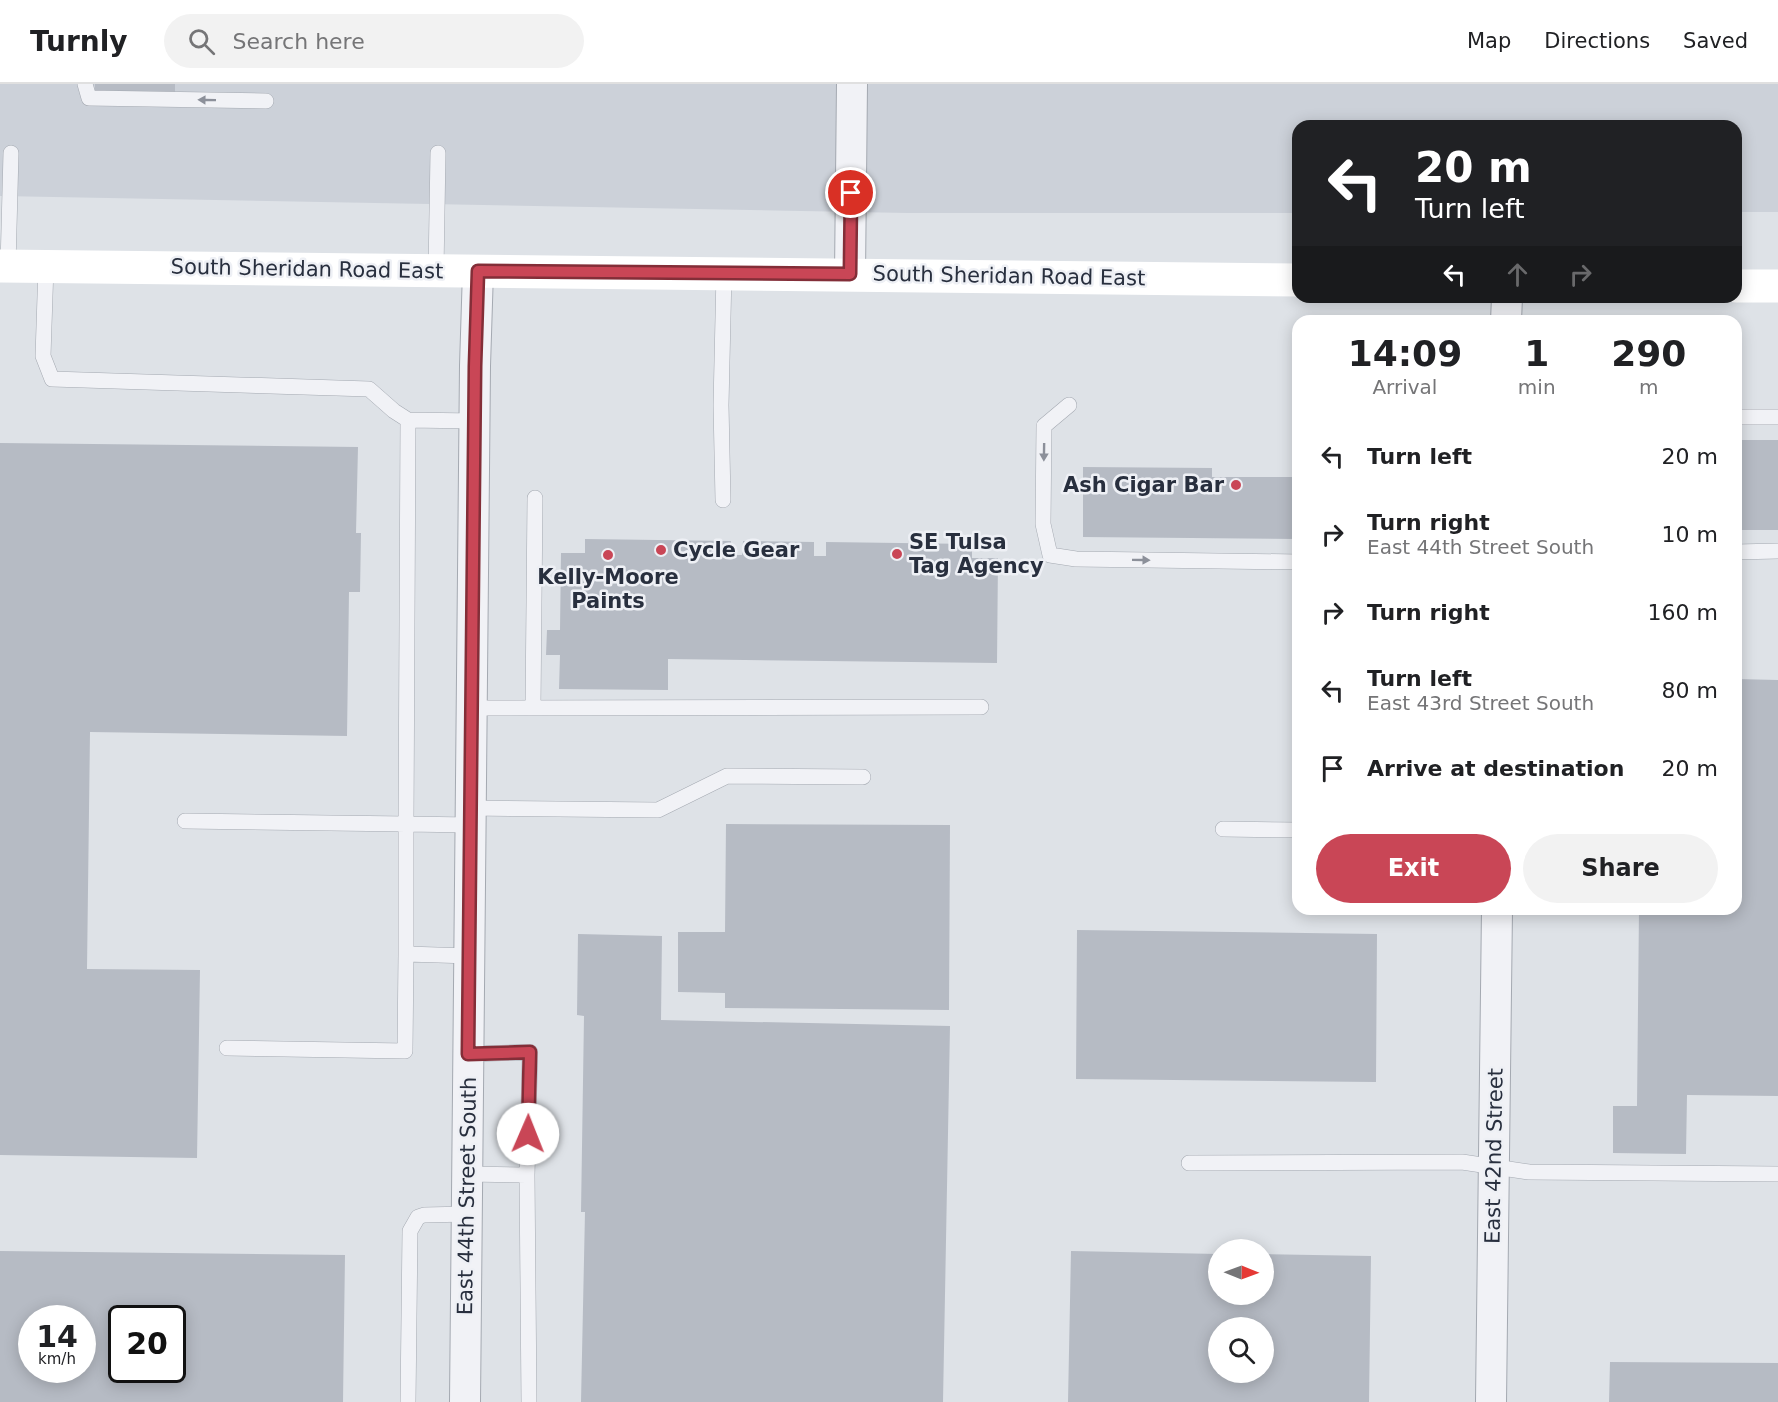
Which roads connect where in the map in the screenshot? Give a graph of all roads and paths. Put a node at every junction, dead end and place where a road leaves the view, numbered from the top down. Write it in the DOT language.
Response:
graph roads {
  1 [pos="85,84"];
  2 [pos="852,84"];
  3 [pos="266,101"];
  4 [pos="11,153"];
  5 [pos="438,153"];
  6 [pos="4,266"];
  7 [pos="46,266"];
  8 [pos="436,271"];
  9 [pos="478,271"];
  10 [pos="724,273"];
  11 [pos="850,274"];
  12 [pos="1292,280"];
  13 [pos="1742,286"];
  14 [pos="1778,286"];
  15 [pos="1069,405"];
  16 [pos="1742,417"];
  17 [pos="1778,417"];
  18 [pos="408,420"];
  19 [pos="475,421"];
  20 [pos="536,498"];
  21 [pos="723,500"];
  22 [pos="1778,551"];
  23 [pos="1742,552"];
  24 [pos="1292,562"];
  25 [pos="533,707"];
  26 [pos="981,707"];
  27 [pos="471,708"];
  28 [pos="863,777"];
  29 [pos="470,817"];
  30 [pos="185,821"];
  31 [pos="406,824"];
  32 [pos="1222,829"];
  33 [pos="1292,830"];
  34 [pos="1497,915"];
  35 [pos="406,954"];
  36 [pos="470,956"];
  37 [pos="227,1048"];
  38 [pos="468,1054"];
  39 [pos="1189,1163"];
  40 [pos="1494,1166"];
  41 [pos="468,1174"];
  42 [pos="1778,1174"];
  43 [pos="527,1175"];
  44 [pos="468,1214"];
  45 [pos="408,1402"];
  46 [pos="465,1402"];
  47 [pos="529,1402"];
  48 [pos="1491,1402"];
  3 -- 1 [label="lane, one-way"];
  2 -- 11 [label="street"];
  4 -- 6 [label="lane"];
  5 -- 8 [label="lane"];
  6 -- 7 [label="main road, South Sheridan Road East"];
  7 -- 8 [label="main road, South Sheridan Road East"];
  7 -- 18 [label="lane"];
  8 -- 9 [label="main road, South Sheridan Road East"];
  9 -- 10 [label="main road, South Sheridan Road East"];
  9 -- 19 [label="street, East 44th Street South"];
  10 -- 11 [label="main road, South Sheridan Road East"];
  10 -- 21 [label="lane"];
  11 -- 12 [label="main road, South Sheridan Road East"];
  13 -- 14 [label="main road"];
  15 -- 24 [label="lane, one-way"];
  16 -- 17 [label="lane"];
  18 -- 19 [label="lane"];
  18 -- 31 [label="lane"];
  19 -- 27 [label="street, East 44th Street South"];
  20 -- 25 [label="lane"];
  22 -- 23 [label="lane"];
  25 -- 26 [label="lane"];
  25 -- 27 [label="lane"];
  27 -- 29 [label="street, East 44th Street South"];
  28 -- 29 [label="lane"];
  29 -- 31 [label="lane"];
  29 -- 36 [label="street, East 44th Street South"];
  30 -- 31 [label="lane"];
  31 -- 35 [label="lane"];
  32 -- 33 [label="lane"];
  34 -- 40 [label="street, East 42nd Street"];
  35 -- 36 [label="lane"];
  35 -- 37 [label="lane"];
  36 -- 38 [label="street, East 44th Street South"];
  38 -- 41 [label="street, East 44th Street South"];
  38 -- 43 [label="lane"];
  39 -- 40 [label="lane"];
  40 -- 42 [label="lane"];
  40 -- 48 [label="street, East 42nd Street"];
  41 -- 43 [label="lane"];
  41 -- 44 [label="street, East 44th Street South"];
  43 -- 47 [label="lane"];
  44 -- 45 [label="lane"];
  44 -- 46 [label="street, East 44th Street South"];
}
